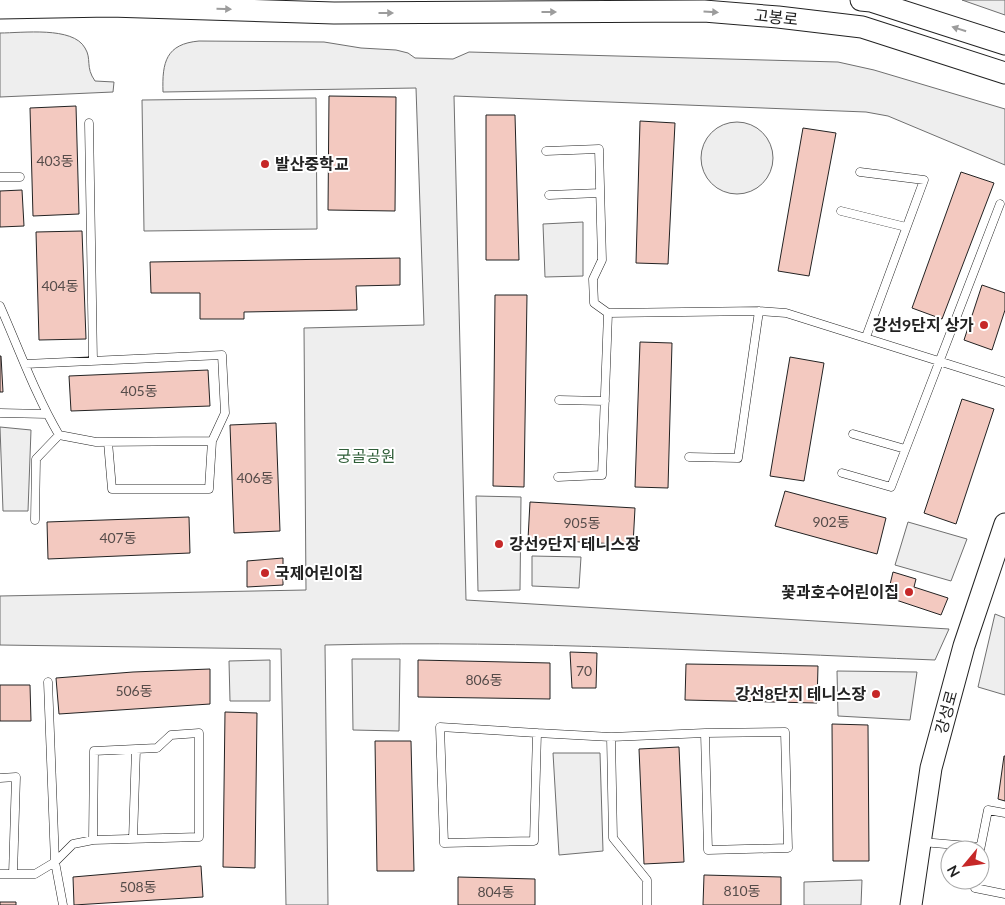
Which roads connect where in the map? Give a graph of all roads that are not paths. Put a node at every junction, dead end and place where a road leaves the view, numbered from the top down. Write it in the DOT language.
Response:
graph roads {
  1 [pos="861,0"];
  2 [pos="0,8"];
  3 [pos="1005,44"];
  4 [pos="1005,73"];
  5 [pos="90,123"];
  6 [pos="546,151"];
  7 [pos="860,172"];
  8 [pos="20,177"];
  9 [pos="0,178"];
  10 [pos="600,193"];
  11 [pos="549,194"];
  12 [pos="1000,204"];
  13 [pos="841,211"];
  14 [pos="906,227"];
  15 [pos="0,306"];
  16 [pos="759,311"];
  17 [pos="608,313"];
  18 [pos="3,319"];
  19 [pos="866,337"];
  20 [pos="939,360"];
  21 [pos="93,361"];
  22 [pos="25,364"];
  23 [pos="1005,382"];
  24 [pos="559,400"];
  25 [pos="605,401"];
  26 [pos="0,413"];
  27 [pos="47,414"];
  28 [pos="59,434"];
  29 [pos="853,434"];
  30 [pos="212,441"];
  31 [pos="108,442"];
  32 [pos="905,449"];
  33 [pos="689,457"];
  34 [pos="842,473"];
  35 [pos="558,477"];
  36 [pos="34,520"];
  37 [pos="1005,524"];
  38 [pos="48,682"];
  39 [pos="537,733"];
  40 [pos="705,733"];
  41 [pos="611,737"];
  42 [pos="136,749"];
  43 [pos="0,778"];
  44 [pos="1005,813"];
  45 [pos="133,839"];
  46 [pos="93,840"];
  47 [pos="982,840"];
  48 [pos="920,842"];
  49 [pos="940,844"];
  50 [pos="55,862"];
  51 [pos="0,874"];
  52 [pos="13,874"];
  53 [pos="985,890"];
  54 [pos="1005,894"];
  55 [pos="63,905"];
  56 [pos="648,905"];
  57 [pos="911,905"];
  3 -- 1 [label="main road, one-way"];
  2 -- 4 [label="main road, 고봉로, one-way"];
  5 -- 21 [label="lane"];
  6 -- 10 [label="lane"];
  7 -- 14 [label="lane"];
  8 -- 9 [label="lane"];
  10 -- 11 [label="lane"];
  10 -- 17 [label="lane"];
  12 -- 20 [label="lane"];
  13 -- 14 [label="lane"];
  14 -- 19 [label="lane"];
  15 -- 18 [label="lane"];
  16 -- 17 [label="lane"];
  16 -- 19 [label="lane"];
  16 -- 33 [label="lane"];
  17 -- 25 [label="lane"];
  18 -- 22 [label="lane"];
  19 -- 20 [label="lane"];
  20 -- 23 [label="lane"];
  20 -- 32 [label="lane"];
  21 -- 22 [label="lane"];
  21 -- 30 [label="lane"];
  22 -- 27 [label="lane"];
  24 -- 25 [label="lane"];
  25 -- 35 [label="lane"];
  26 -- 27 [label="lane"];
  27 -- 28 [label="lane"];
  28 -- 31 [label="lane"];
  28 -- 36 [label="lane"];
  29 -- 32 [label="lane"];
  30 -- 31 [label="lane"];
  30 -- 31 [label="lane"];
  32 -- 34 [label="lane"];
  37 -- 48 [label="main road, 강성로"];
  38 -- 50 [label="lane"];
  39 -- 39 [label="lane"];
  39 -- 41 [label="lane"];
  40 -- 40 [label="lane"];
  40 -- 41 [label="lane"];
  41 -- 56 [label="lane"];
  42 -- 45 [label="lane"];
  42 -- 45 [label="lane"];
  42 -- 46 [label="lane"];
  43 -- 52 [label="lane"];
  44 -- 47 [label="lane"];
  45 -- 46 [label="lane"];
  46 -- 50 [label="lane"];
  48 -- 49 [label="lane"];
  48 -- 57 [label="main road, 강성로"];
  50 -- 52 [label="lane"];
  50 -- 55 [label="lane"];
  51 -- 52 [label="lane"];
  53 -- 54 [label="lane"];
}
